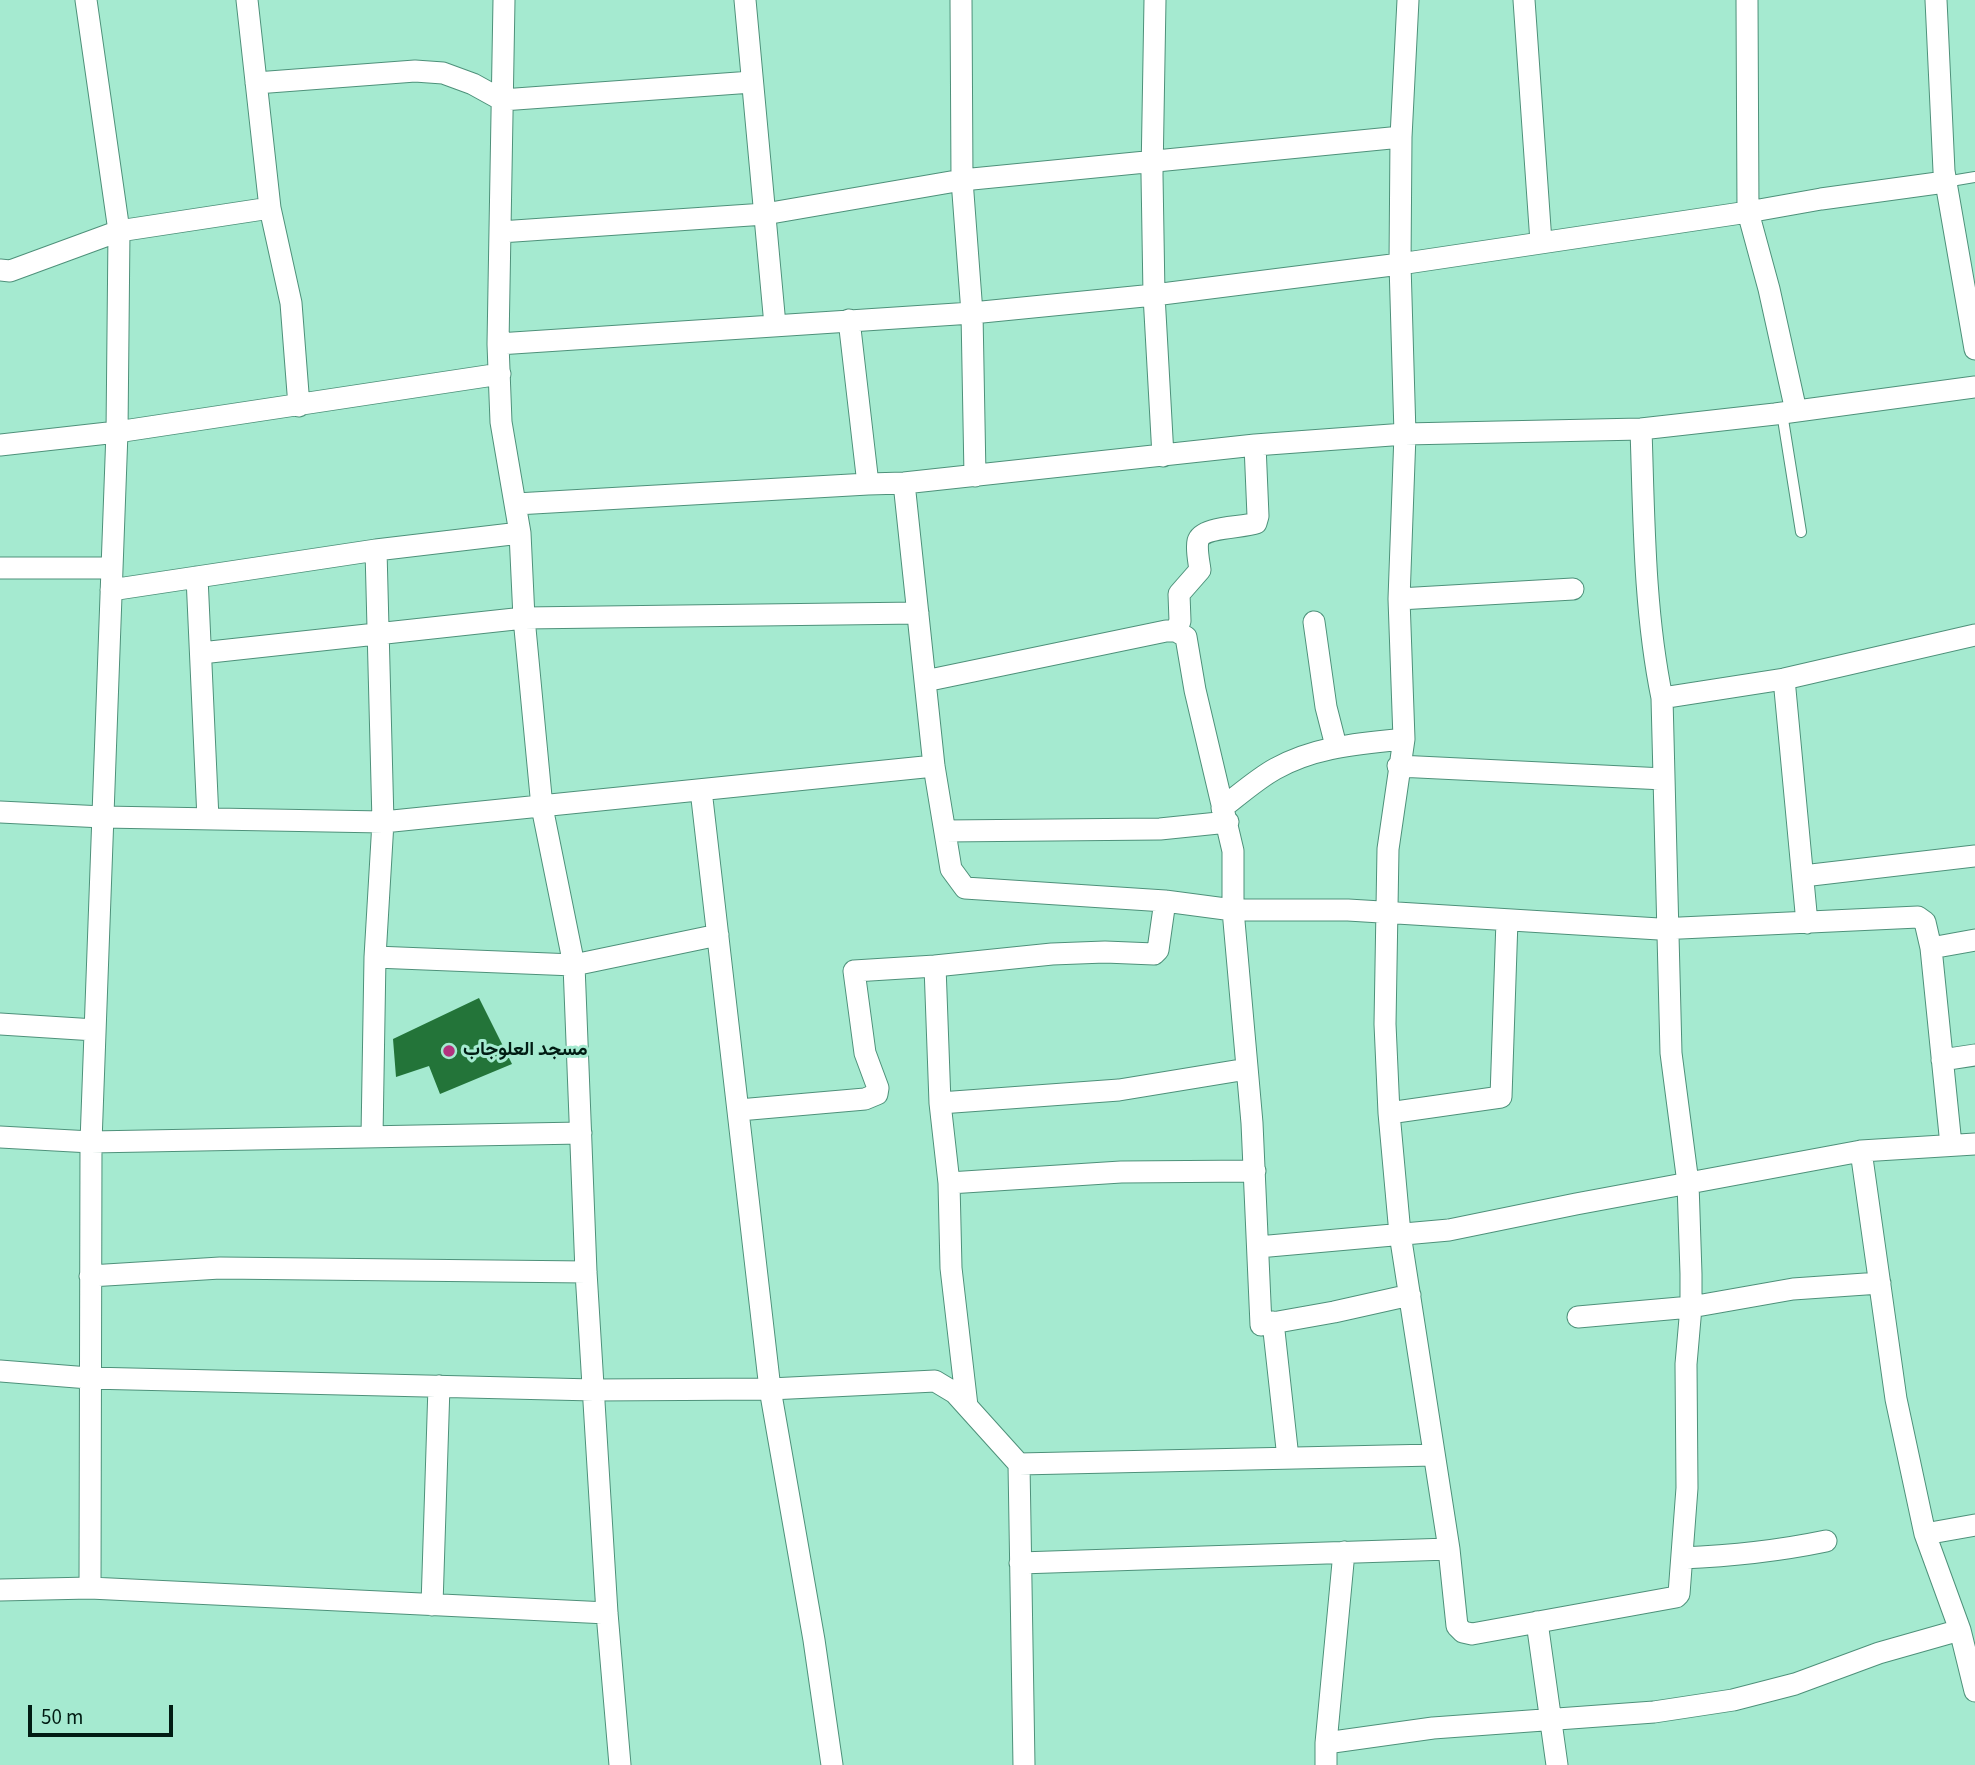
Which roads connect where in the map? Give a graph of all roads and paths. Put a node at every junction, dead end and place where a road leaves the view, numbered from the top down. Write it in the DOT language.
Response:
graph roads {
  1 [pos="86,0"];
  2 [pos="247,0"];
  3 [pos="504,0"];
  4 [pos="745,0"];
  5 [pos="961,0"];
  6 [pos="1155,0"];
  7 [pos="1408,0"];
  8 [pos="1524,0"];
  9 [pos="1747,0"];
  10 [pos="1936,0"];
  11 [pos="752,82"];
  12 [pos="256,83"];
  13 [pos="502,100"];
  14 [pos="1401,137"];
  15 [pos="1154,162"];
  16 [pos="1975,177"];
  17 [pos="962,180"];
  18 [pos="1945,181"];
  19 [pos="270,208"];
  20 [pos="1748,212"];
  21 [pos="765,214"];
  22 [pos="118,231"];
  23 [pos="500,232"];
  24 [pos="1541,242"];
  25 [pos="1401,264"];
  26 [pos="0,270"];
  27 [pos="1154,295"];
  28 [pos="972,313"];
  29 [pos="849,320"];
  30 [pos="775,325"];
  31 [pos="498,344"];
  32 [pos="1975,349"];
  33 [pos="500,374"];
  34 [pos="1975,387"];
  35 [pos="299,406"];
  36 [pos="1789,412"];
  37 [pos="1642,429"];
  38 [pos="117,432"];
  39 [pos="1405,434"];
  40 [pos="0,445"];
  41 [pos="1255,445"];
  42 [pos="1163,457"];
  43 [pos="975,476"];
  44 [pos="904,483"];
  45 [pos="868,484"];
  46 [pos="516,504"];
  47 [pos="1801,532"];
  48 [pos="520,533"];
  49 [pos="376,551"];
  50 [pos="0,568"];
  51 [pos="112,568"];
  52 [pos="197,577"];
  53 [pos="1573,589"];
  54 [pos="111,590"];
  55 [pos="1399,599"];
  56 [pos="918,613"];
  57 [pos="524,618"];
  58 [pos="1314,622"];
  59 [pos="1176,631"];
  60 [pos="379,632"];
  61 [pos="1975,635"];
  62 [pos="201,653"];
  63 [pos="1784,679"];
  64 [pos="925,681"];
  65 [pos="1662,698"];
  66 [pos="1404,739"];
  67 [pos="1336,746"];
  68 [pos="934,766"];
  69 [pos="1398,766"];
  70 [pos="1664,779"];
  71 [pos="701,790"];
  72 [pos="542,807"];
  73 [pos="0,812"];
  74 [pos="1225,815"];
  75 [pos="103,817"];
  76 [pos="208,819"];
  77 [pos="383,822"];
  78 [pos="945,831"];
  79 [pos="1975,856"];
  80 [pos="1803,876"];
  81 [pos="1165,901"];
  82 [pos="1233,910"];
  83 [pos="1387,914"];
  84 [pos="1507,920"];
  85 [pos="1807,923"];
  86 [pos="1668,928"];
  87 [pos="718,935"];
  88 [pos="1975,940"];
  89 [pos="1931,948"];
  90 [pos="375,957"];
  91 [pos="574,965"];
  92 [pos="935,966"];
  93 [pos="0,1024"];
  94 [pos="95,1030"];
  95 [pos="1975,1055"];
  96 [pos="1942,1060"];
  97 [pos="1247,1069"];
  98 [pos="940,1103"];
  99 [pos="739,1110"];
  100 [pos="1389,1113"];
  101 [pos="581,1133"];
  102 [pos="372,1136"];
  103 [pos="0,1137"];
  104 [pos="90,1142"];
  105 [pos="1975,1144"];
  106 [pos="1951,1145"];
  107 [pos="1861,1151"];
  108 [pos="1255,1171"];
  109 [pos="1688,1182"];
  110 [pos="949,1183"];
  111 [pos="1401,1234"];
  112 [pos="1258,1247"];
  113 [pos="586,1272"];
  114 [pos="90,1276"];
  115 [pos="1880,1283"];
  116 [pos="1410,1295"];
  117 [pos="1692,1307"];
  118 [pos="1578,1317"];
  119 [pos="1273,1322"];
  120 [pos="0,1371"];
  121 [pos="89,1378"];
  122 [pos="439,1386"];
  123 [pos="770,1389"];
  124 [pos="594,1390"];
  125 [pos="967,1406"];
  126 [pos="1434,1455"];
  127 [pos="1288,1458"];
  128 [pos="1019,1464"];
  129 [pos="1975,1525"];
  130 [pos="1925,1534"];
  131 [pos="1826,1541"];
  132 [pos="1449,1549"];
  133 [pos="1343,1552"];
  134 [pos="1682,1558"];
  135 [pos="1020,1563"];
  136 [pos="90,1588"];
  137 [pos="0,1590"];
  138 [pos="432,1605"];
  139 [pos="607,1613"];
  140 [pos="1537,1622"];
  141 [pos="1960,1630"];
  142 [pos="1975,1691"];
  143 [pos="1552,1718"];
  144 [pos="1326,1743"];
  145 [pos="620,1765"];
  146 [pos="832,1765"];
  147 [pos="1024,1765"];
  148 [pos="1326,1765"];
  149 [pos="1557,1765"];
  1 -- 22 [label="street"];
  2 -- 12 [label="street"];
  3 -- 13 [label="street"];
  4 -- 11 [label="street"];
  5 -- 17 [label="street"];
  6 -- 15 [label="street"];
  7 -- 14 [label="street"];
  8 -- 24 [label="street"];
  9 -- 20 [label="street"];
  10 -- 18 [label="street"];
  11 -- 13 [label="street"];
  11 -- 21 [label="street"];
  12 -- 13 [label="street"];
  12 -- 19 [label="street"];
  13 -- 23 [label="street"];
  14 -- 15 [label="street"];
  14 -- 25 [label="street"];
  15 -- 17 [label="street"];
  15 -- 27 [label="street"];
  16 -- 18 [label="lane"];
  17 -- 21 [label="street"];
  17 -- 28 [label="street"];
  18 -- 20 [label="street"];
  18 -- 32 [label="street"];
  19 -- 22 [label="street"];
  19 -- 35 [label="street"];
  20 -- 24 [label="street"];
  20 -- 36 [label="street"];
  21 -- 23 [label="street"];
  21 -- 30 [label="street"];
  22 -- 26 [label="street"];
  22 -- 38 [label="street"];
  23 -- 31 [label="street"];
  24 -- 25 [label="street"];
  25 -- 27 [label="street"];
  25 -- 39 [label="street"];
  27 -- 28 [label="street"];
  27 -- 42 [label="street"];
  28 -- 29 [label="street"];
  28 -- 43 [label="street"];
  29 -- 30 [label="street"];
  29 -- 45 [label="street"];
  30 -- 31 [label="street"];
  31 -- 33 [label="street"];
  33 -- 35 [label="street"];
  33 -- 46 [label="street"];
  34 -- 36 [label="street"];
  35 -- 38 [label="street"];
  36 -- 37 [label="street"];
  36 -- 47 [label="lane"];
  37 -- 39 [label="street"];
  37 -- 65 [label="street"];
  38 -- 40 [label="street"];
  38 -- 51 [label="street"];
  39 -- 41 [label="street"];
  39 -- 55 [label="street"];
  41 -- 42 [label="street"];
  41 -- 59 [label="street"];
  42 -- 43 [label="street"];
  43 -- 44 [label="street"];
  44 -- 45 [label="street"];
  44 -- 56 [label="street"];
  45 -- 46 [label="street"];
  46 -- 48 [label="street"];
  48 -- 49 [label="street"];
  48 -- 57 [label="street"];
  49 -- 52 [label="street"];
  49 -- 60 [label="street"];
  50 -- 51 [label="street"];
  51 -- 54 [label="street"];
  52 -- 54 [label="street"];
  52 -- 62 [label="street"];
  53 -- 55 [label="street"];
  54 -- 75 [label="street"];
  55 -- 66 [label="street"];
  56 -- 57 [label="street"];
  56 -- 64 [label="street"];
  57 -- 60 [label="street"];
  57 -- 72 [label="street"];
  58 -- 67 [label="street"];
  59 -- 64 [label="street"];
  59 -- 74 [label="street"];
  60 -- 62 [label="street"];
  60 -- 77 [label="street"];
  61 -- 63 [label="street"];
  62 -- 76 [label="street"];
  63 -- 65 [label="street"];
  63 -- 80 [label="street"];
  64 -- 68 [label="street"];
  65 -- 70 [label="street"];
  66 -- 67 [label="street"];
  66 -- 69 [label="street"];
  67 -- 74 [label="street"];
  68 -- 71 [label="street"];
  68 -- 78 [label="street"];
  69 -- 70 [label="street"];
  69 -- 83 [label="street"];
  70 -- 86 [label="street"];
  71 -- 72 [label="street"];
  71 -- 87 [label="street"];
  72 -- 77 [label="street"];
  72 -- 91 [label="street"];
  73 -- 75 [label="street"];
  74 -- 78 [label="street"];
  74 -- 82 [label="street"];
  75 -- 76 [label="street"];
  75 -- 94 [label="street"];
  76 -- 77 [label="street"];
  77 -- 90 [label="street"];
  78 -- 81 [label="street"];
  79 -- 80 [label="street"];
  80 -- 85 [label="street"];
  81 -- 82 [label="street"];
  81 -- 92 [label="street"];
  82 -- 83 [label="street"];
  82 -- 97 [label="street"];
  83 -- 84 [label="street"];
  83 -- 100 [label="street"];
  84 -- 86 [label="street"];
  84 -- 100 [label="street"];
  85 -- 86 [label="street"];
  85 -- 89 [label="street"];
  86 -- 109 [label="street"];
  87 -- 91 [label="street"];
  87 -- 99 [label="street"];
  88 -- 89 [label="street"];
  89 -- 96 [label="street"];
  90 -- 91 [label="street"];
  90 -- 102 [label="street"];
  91 -- 101 [label="street"];
  92 -- 98 [label="street"];
  92 -- 99 [label="street"];
  93 -- 94 [label="street"];
  94 -- 104 [label="street"];
  95 -- 96 [label="street"];
  96 -- 106 [label="street"];
  97 -- 98 [label="street"];
  97 -- 108 [label="street"];
  98 -- 110 [label="street"];
  99 -- 123 [label="street"];
  100 -- 111 [label="street"];
  101 -- 102 [label="street"];
  101 -- 113 [label="street"];
  102 -- 104 [label="street"];
  103 -- 104 [label="street"];
  104 -- 114 [label="street"];
  105 -- 106 [label="street"];
  106 -- 107 [label="street"];
  107 -- 109 [label="street"];
  107 -- 115 [label="street"];
  108 -- 110 [label="street"];
  108 -- 112 [label="street"];
  109 -- 111 [label="street"];
  109 -- 117 [label="street"];
  110 -- 125 [label="street"];
  111 -- 112 [label="street"];
  111 -- 116 [label="street"];
  112 -- 119 [label="street"];
  113 -- 114 [label="street"];
  113 -- 124 [label="street"];
  114 -- 121 [label="street"];
  115 -- 117 [label="street"];
  115 -- 130 [label="street"];
  116 -- 119 [label="street"];
  116 -- 126 [label="street"];
  117 -- 118 [label="street"];
  117 -- 134 [label="street"];
  119 -- 127 [label="street"];
  120 -- 121 [label="street"];
  121 -- 122 [label="street"];
  121 -- 136 [label="street"];
  122 -- 124 [label="street"];
  122 -- 138 [label="street"];
  123 -- 124 [label="street"];
  123 -- 125 [label="street"];
  123 -- 146 [label="street"];
  124 -- 139 [label="street"];
  125 -- 128 [label="street"];
  126 -- 127 [label="street"];
  126 -- 132 [label="street"];
  127 -- 128 [label="street"];
  128 -- 135 [label="street"];
  129 -- 130 [label="street"];
  130 -- 141 [label="street"];
  131 -- 134 [label="street"];
  132 -- 133 [label="street"];
  132 -- 140 [label="street"];
  133 -- 135 [label="street"];
  133 -- 144 [label="street"];
  134 -- 140 [label="street"];
  135 -- 147 [label="street"];
  136 -- 137 [label="street"];
  136 -- 138 [label="street"];
  138 -- 139 [label="street"];
  139 -- 145 [label="street"];
  140 -- 143 [label="street"];
  141 -- 142 [label="street"];
  141 -- 143 [label="street"];
  143 -- 144 [label="street"];
  143 -- 149 [label="street"];
  144 -- 148 [label="street"];
}
